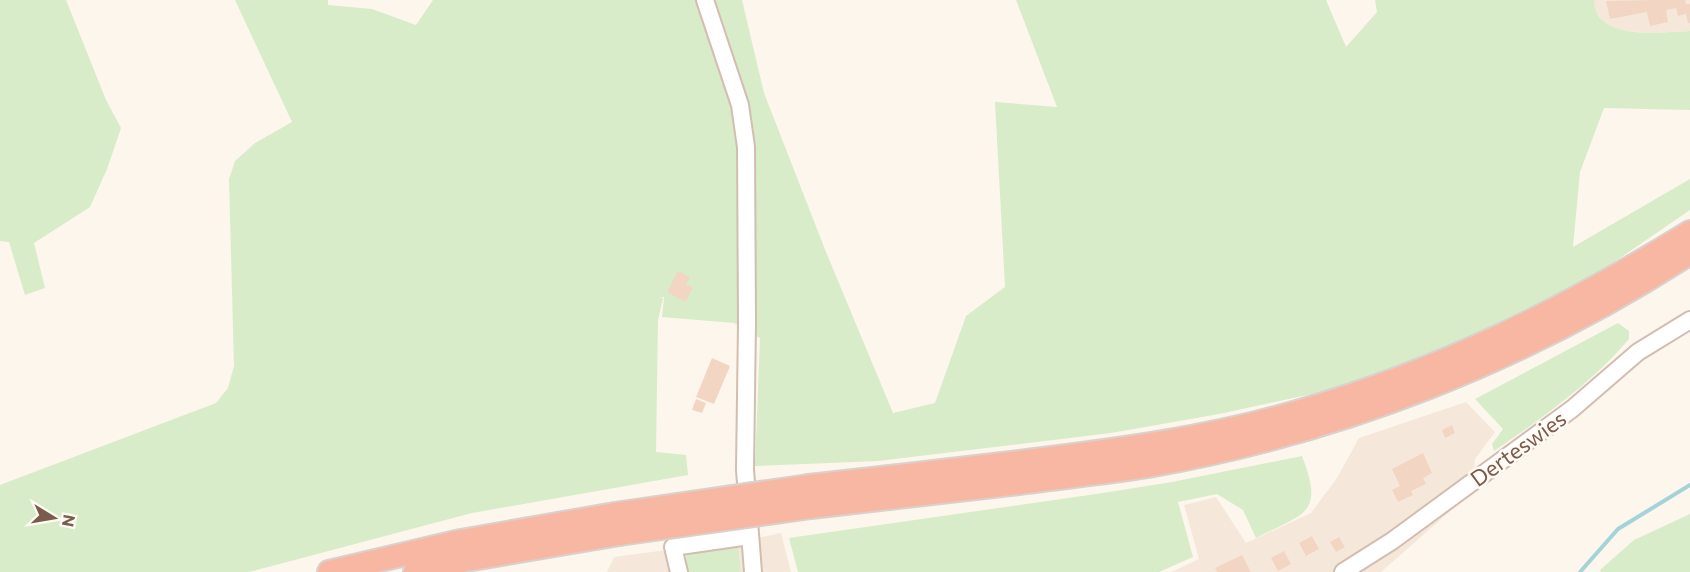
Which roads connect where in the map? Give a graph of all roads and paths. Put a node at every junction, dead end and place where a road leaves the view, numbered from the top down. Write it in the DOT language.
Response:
graph roads {
  1 [pos="705,0"];
  2 [pos="1690,232"];
  3 [pos="1690,253"];
  4 [pos="1690,320"];
  5 [pos="810,496"];
  6 [pos="617,524"];
  7 [pos="749,536"];
  8 [pos="329,572"];
  9 [pos="414,572"];
  10 [pos="679,572"];
  11 [pos="753,572"];
  12 [pos="1343,572"];
  1 -- 7 [label="street"];
  2 -- 5 [label="highway"];
  3 -- 5 [label="highway"];
  4 -- 12 [label="street, Derteswies"];
  5 -- 6 [label="highway, bridge"];
  6 -- 8 [label="highway"];
  6 -- 9 [label="highway"];
  7 -- 10 [label="street"];
  7 -- 11 [label="street"];
}
